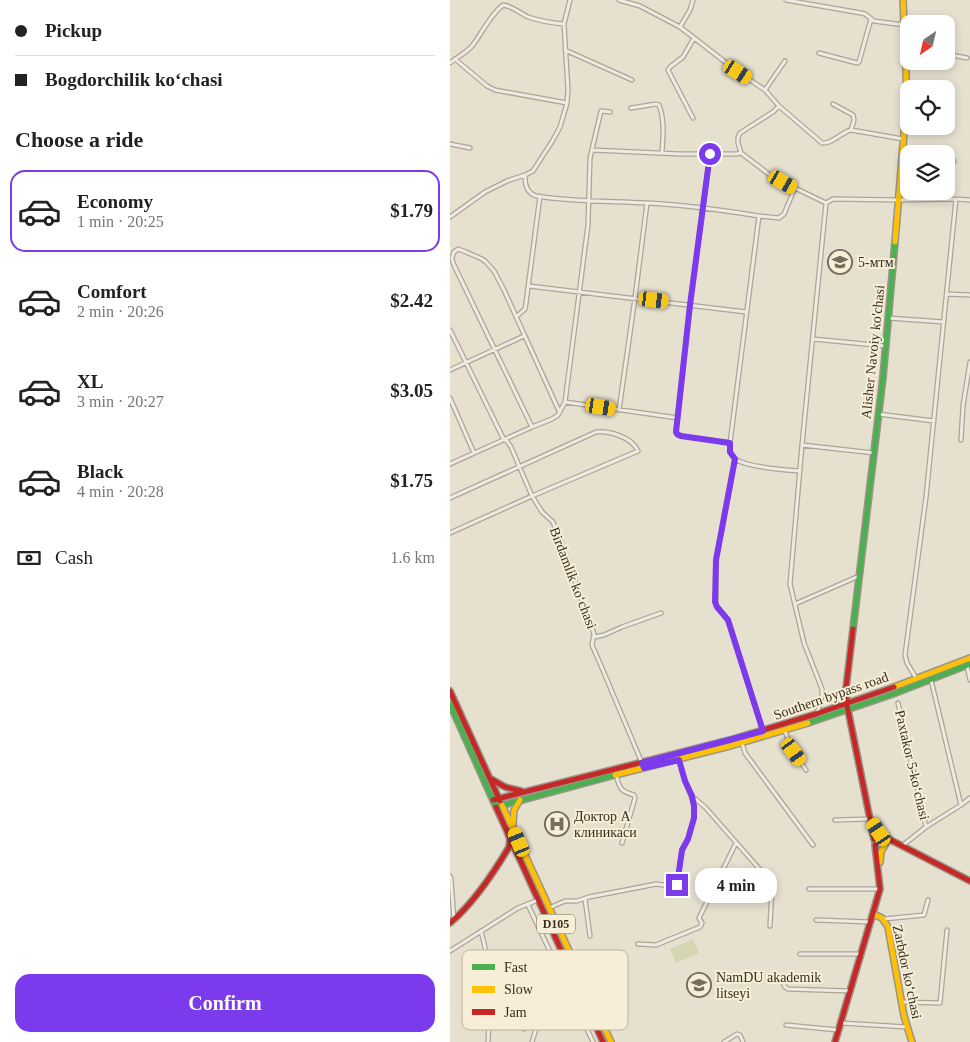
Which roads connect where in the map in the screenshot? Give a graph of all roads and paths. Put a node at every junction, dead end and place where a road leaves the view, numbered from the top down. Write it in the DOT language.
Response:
graph roads {
  1 [pos="570,0"];
  2 [pos="619,0"];
  3 [pos="693,0"];
  4 [pos="786,0"];
  5 [pos="903,0"];
  6 [pos="904,15"];
  7 [pos="871,19"];
  8 [pos="564,24"];
  9 [pos="900,25"];
  10 [pos="680,28"];
  11 [pos="694,38"];
  12 [pos="566,50"];
  13 [pos="819,53"];
  14 [pos="955,56"];
  15 [pos="967,58"];
  16 [pos="455,59"];
  17 [pos="785,61"];
  18 [pos="450,63"];
  19 [pos="907,70"];
  20 [pos="632,80"];
  21 [pos="765,90"];
  22 [pos="567,103"];
  23 [pos="833,104"];
  24 [pos="779,106"];
  25 [pos="630,108"];
  26 [pos="610,112"];
  27 [pos="693,118"];
  28 [pos="851,130"];
  29 [pos="903,139"];
  30 [pos="450,144"];
  31 [pos="902,145"];
  32 [pos="470,148"];
  33 [pos="592,150"];
  34 [pos="662,152"];
  35 [pos="742,153"];
  36 [pos="710,154"];
  37 [pos="525,175"];
  38 [pos="900,184"];
  39 [pos="794,188"];
  40 [pos="540,196"];
  41 [pos="956,199"];
  42 [pos="589,200"];
  43 [pos="899,200"];
  44 [pos="970,200"];
  45 [pos="826,202"];
  46 [pos="647,203"];
  47 [pos="703,207"];
  48 [pos="759,216"];
  49 [pos="450,217"];
  50 [pos="529,286"];
  51 [pos="579,292"];
  52 [pos="947,294"];
  53 [pos="970,295"];
  54 [pos="635,298"];
  55 [pos="690,305"];
  56 [pos="746,312"];
  57 [pos="516,317"];
  58 [pos="888,318"];
  59 [pos="944,322"];
  60 [pos="450,330"];
  61 [pos="524,336"];
  62 [pos="813,339"];
  63 [pos="885,346"];
  64 [pos="495,349"];
  65 [pos="467,362"];
  66 [pos="970,362"];
  67 [pos="450,370"];
  68 [pos="451,402"];
  69 [pos="565,402"];
  70 [pos="619,410"];
  71 [pos="559,412"];
  72 [pos="878,414"];
  73 [pos="678,418"];
  74 [pos="934,421"];
  75 [pos="532,427"];
  76 [pos="504,440"];
  77 [pos="961,440"];
  78 [pos="730,443"];
  79 [pos="802,445"];
  80 [pos="874,453"];
  81 [pos="474,454"];
  82 [pos="735,459"];
  83 [pos="450,464"];
  84 [pos="520,466"];
  85 [pos="800,472"];
  86 [pos="532,496"];
  87 [pos="450,498"];
  88 [pos="450,533"];
  89 [pos="860,576"];
  90 [pos="794,604"];
  91 [pos="661,614"];
  92 [pos="594,637"];
  93 [pos="970,658"];
  94 [pos="968,665"];
  95 [pos="916,679"];
  96 [pos="931,680"];
  97 [pos="970,680"];
  98 [pos="450,691"];
  99 [pos="898,703"];
  100 [pos="450,704"];
  101 [pos="847,707"];
  102 [pos="817,714"];
  103 [pos="785,730"];
  104 [pos="763,731"];
  105 [pos="742,743"];
  106 [pos="679,760"];
  107 [pos="643,766"];
  108 [pos="806,770"];
  109 [pos="616,775"];
  110 [pos="488,776"];
  111 [pos="526,791"];
  112 [pos="692,796"];
  113 [pos="970,798"];
  114 [pos="499,799"];
  115 [pos="493,800"];
  116 [pos="521,800"];
  117 [pos="502,805"];
  118 [pos="961,805"];
  119 [pos="496,807"];
  120 [pos="870,819"];
  121 [pos="835,820"];
  122 [pos="926,827"];
  123 [pos="515,832"];
  124 [pos="510,838"];
  125 [pos="884,840"];
  126 [pos="622,842"];
  127 [pos="874,842"];
  128 [pos="736,843"];
  129 [pos="813,845"];
  130 [pos="902,846"];
  131 [pos="879,871"];
  132 [pos="450,876"];
  133 [pos="970,881"];
  134 [pos="809,889"];
  135 [pos="880,889"];
  136 [pos="585,899"];
  137 [pos="538,900"];
  138 [pos="928,900"];
  139 [pos="528,905"];
  140 [pos="549,908"];
  141 [pos="873,914"];
  142 [pos="816,920"];
  143 [pos="884,920"];
  144 [pos="452,922"];
  145 [pos="870,922"];
  146 [pos="770,926"];
  147 [pos="481,930"];
  148 [pos="947,930"];
  149 [pos="590,936"];
  150 [pos="638,944"];
  151 [pos="485,950"];
  152 [pos="549,950"];
  153 [pos="561,950"];
  154 [pos="568,950"];
  155 [pos="450,951"];
  156 [pos="800,954"];
  157 [pos="861,954"];
  158 [pos="784,976"];
  159 [pos="850,990"];
  160 [pos="902,1002"];
  161 [pos="840,1023"];
  162 [pos="786,1025"];
  163 [pos="907,1027"];
  164 [pos="587,1030"];
  165 [pos="598,1030"];
  166 [pos="605,1030"];
  167 [pos="838,1030"];
  168 [pos="593,1042"];
  169 [pos="603,1042"];
  170 [pos="611,1042"];
  171 [pos="724,1042"];
  172 [pos="743,1042"];
  173 [pos="835,1042"];
  174 [pos="912,1042"];
  1 -- 8 [label="street"];
  2 -- 10 [label="street"];
  3 -- 10 [label="street"];
  4 -- 7 [label="street"];
  5 -- 6 [label="main road, Alisher Navoiy ko'chasi"];
  7 -- 9 [label="street"];
  7 -- 13 [label="street"];
  8 -- 12 [label="street"];
  8 -- 16 [label="street"];
  10 -- 11 [label="street"];
  11 -- 21 [label="street"];
  11 -- 27 [label="street"];
  12 -- 20 [label="street"];
  12 -- 22 [label="street"];
  14 -- 15 [label="street"];
  16 -- 18 [label="street"];
  16 -- 22 [label="street"];
  17 -- 21 [label="street"];
  19 -- 29 [label="main road, Alisher Navoiy ko'chasi"];
  21 -- 24 [label="street"];
  22 -- 37 [label="street"];
  23 -- 28 [label="street"];
  24 -- 28 [label="street"];
  24 -- 35 [label="street"];
  25 -- 34 [label="street"];
  26 -- 33 [label="street"];
  28 -- 29 [label="street"];
  29 -- 31 [label="main road, Alisher Navoiy ko'chasi"];
  30 -- 32 [label="street"];
  33 -- 34 [label="street"];
  33 -- 42 [label="street"];
  34 -- 36 [label="street"];
  35 -- 36 [label="street"];
  35 -- 39 [label="street"];
  36 -- 47 [label="street"];
  37 -- 40 [label="street"];
  37 -- 49 [label="street"];
  38 -- 43 [label="main road, Alisher Navoiy ko'chasi"];
  39 -- 45 [label="street"];
  39 -- 48 [label="street"];
  40 -- 42 [label="street"];
  40 -- 50 [label="street"];
  41 -- 43 [label="street"];
  41 -- 44 [label="street"];
  41 -- 52 [label="street"];
  42 -- 46 [label="street"];
  42 -- 51 [label="street"];
  43 -- 45 [label="street"];
  43 -- 58 [label="main road, Alisher Navoiy ko'chasi"];
  45 -- 62 [label="street"];
  46 -- 47 [label="street"];
  46 -- 54 [label="street"];
  47 -- 48 [label="street"];
  47 -- 55 [label="street"];
  48 -- 56 [label="street"];
  50 -- 51 [label="street"];
  50 -- 57 [label="street"];
  51 -- 54 [label="street"];
  51 -- 69 [label="street"];
  52 -- 53 [label="street"];
  52 -- 59 [label="street"];
  54 -- 55 [label="street"];
  54 -- 70 [label="street"];
  55 -- 56 [label="street"];
  55 -- 73 [label="street"];
  56 -- 78 [label="street"];
  57 -- 61 [label="street"];
  57 -- 64 [label="street"];
  58 -- 59 [label="street"];
  58 -- 63 [label="main road, Alisher Navoiy ko'chasi"];
  59 -- 74 [label="street"];
  60 -- 65 [label="street, Birdamlik koʻchasi"];
  61 -- 64 [label="street"];
  61 -- 71 [label="street"];
  62 -- 63 [label="street"];
  62 -- 79 [label="street"];
  63 -- 72 [label="main road, Alisher Navoiy ko'chasi"];
  64 -- 65 [label="street"];
  64 -- 75 [label="street"];
  65 -- 67 [label="street"];
  65 -- 76 [label="street, Birdamlik koʻchasi"];
  66 -- 77 [label="street"];
  68 -- 81 [label="street"];
  69 -- 70 [label="street"];
  69 -- 71 [label="street"];
  70 -- 73 [label="street"];
  71 -- 75 [label="street"];
  72 -- 74 [label="street"];
  72 -- 80 [label="main road, Alisher Navoiy ko'chasi"];
  73 -- 78 [label="street"];
  74 -- 95 [label="street"];
  75 -- 76 [label="street"];
  76 -- 81 [label="street"];
  76 -- 84 [label="street, Birdamlik koʻchasi"];
  78 -- 82 [label="street"];
  79 -- 80 [label="street"];
  79 -- 85 [label="street"];
  80 -- 89 [label="main road, Alisher Navoiy ko'chasi"];
  81 -- 83 [label="street"];
  82 -- 85 [label="street"];
  82 -- 104 [label="street"];
  84 -- 86 [label="street, Birdamlik koʻchasi"];
  84 -- 86 [label="street"];
  84 -- 87 [label="street"];
  85 -- 90 [label="street"];
  86 -- 88 [label="street"];
  86 -- 92 [label="street, Birdamlik koʻchasi"];
  89 -- 90 [label="street"];
  89 -- 101 [label="main road, Alisher Navoiy ko'chasi"];
  90 -- 102 [label="street"];
  91 -- 92 [label="street, Birdamlik koʻchasi"];
  92 -- 107 [label="street, Birdamlik koʻchasi"];
  93 -- 95 [label="main road, Southern bypass road"];
  94 -- 96 [label="main road"];
  94 -- 97 [label="street"];
  95 -- 101 [label="main road, Southern bypass road"];
  96 -- 101 [label="main road"];
  96 -- 118 [label="street"];
  98 -- 110 [label="main road, D105"];
  99 -- 122 [label="street, Paxtakor 5-koʻchasi"];
  100 -- 115 [label="main road, D105"];
  101 -- 102 [label="main road, Southern bypass road"];
  101 -- 103 [label="main road, Southern bypass road"];
  101 -- 120 [label="main road, Alisher Navoiy ko'chasi"];
  102 -- 104 [label="main road, Southern bypass road"];
  103 -- 105 [label="main road, Southern bypass road"];
  103 -- 108 [label="street"];
  104 -- 107 [label="main road, Southern bypass road"];
  105 -- 106 [label="main road, Southern bypass road"];
  105 -- 129 [label="street"];
  106 -- 107 [label="main road, Southern bypass road"];
  106 -- 112 [label="street"];
  107 -- 109 [label="main road, Southern bypass road"];
  107 -- 111 [label="main road, Southern bypass road"];
  109 -- 116 [label="main road, Southern bypass road"];
  109 -- 126 [label="street"];
  110 -- 111 [label="main road"];
  110 -- 114 [label="main road, D105"];
  111 -- 114 [label="main road, Southern bypass road"];
  112 -- 128 [label="street"];
  112 -- 136 [label="street"];
  113 -- 118 [label="street"];
  114 -- 115 [label="main road, Southern bypass road"];
  114 -- 117 [label="main road, D105"];
  115 -- 119 [label="main road, D105"];
  116 -- 117 [label="main road, Southern bypass road"];
  116 -- 123 [label="main road"];
  117 -- 119 [label="main road, Southern bypass road"];
  117 -- 123 [label="main road, D105"];
  118 -- 122 [label="street"];
  119 -- 124 [label="main road, D105"];
  120 -- 121 [label="street"];
  120 -- 125 [label="main road"];
  120 -- 127 [label="main road, Alisher Navoiy ko'chasi"];
  122 -- 130 [label="street"];
  123 -- 140 [label="main road, D105"];
  124 -- 137 [label="main road, D105"];
  124 -- 144 [label="main road"];
  125 -- 127 [label="main road"];
  125 -- 127 [label="main road"];
  125 -- 130 [label="main road"];
  125 -- 131 [label="main road"];
  127 -- 131 [label="main road, Alisher Navoiy ko'chasi"];
  128 -- 146 [label="street"];
  128 -- 150 [label="street"];
  130 -- 133 [label="main road"];
  131 -- 135 [label="main road"];
  132 -- 144 [label="street"];
  134 -- 135 [label="street"];
  135 -- 141 [label="main road"];
  136 -- 140 [label="street"];
  136 -- 149 [label="street"];
  137 -- 139 [label="street"];
  137 -- 153 [label="main road, D105"];
  138 -- 143 [label="street"];
  139 -- 147 [label="street"];
  139 -- 152 [label="street"];
  140 -- 154 [label="main road, D105"];
  141 -- 143 [label="main road, Zarbdor koʻchasi"];
  141 -- 145 [label="main road"];
  142 -- 145 [label="street"];
  143 -- 160 [label="main road, Zarbdor koʻchasi"];
  145 -- 157 [label="main road"];
  147 -- 151 [label="street"];
  147 -- 155 [label="street"];
  148 -- 160 [label="street"];
  156 -- 157 [label="street"];
  157 -- 159 [label="main road"];
  158 -- 159 [label="street"];
  159 -- 161 [label="main road"];
  160 -- 163 [label="main road, Zarbdor koʻchasi"];
  161 -- 163 [label="street"];
  161 -- 167 [label="main road"];
  162 -- 167 [label="street"];
  163 -- 174 [label="main road, Zarbdor koʻchasi"];
  164 -- 168 [label="street"];
  165 -- 169 [label="main road, D105"];
  166 -- 170 [label="main road, D105"];
  167 -- 173 [label="main road"];
  171 -- 172 [label="street"];
}
